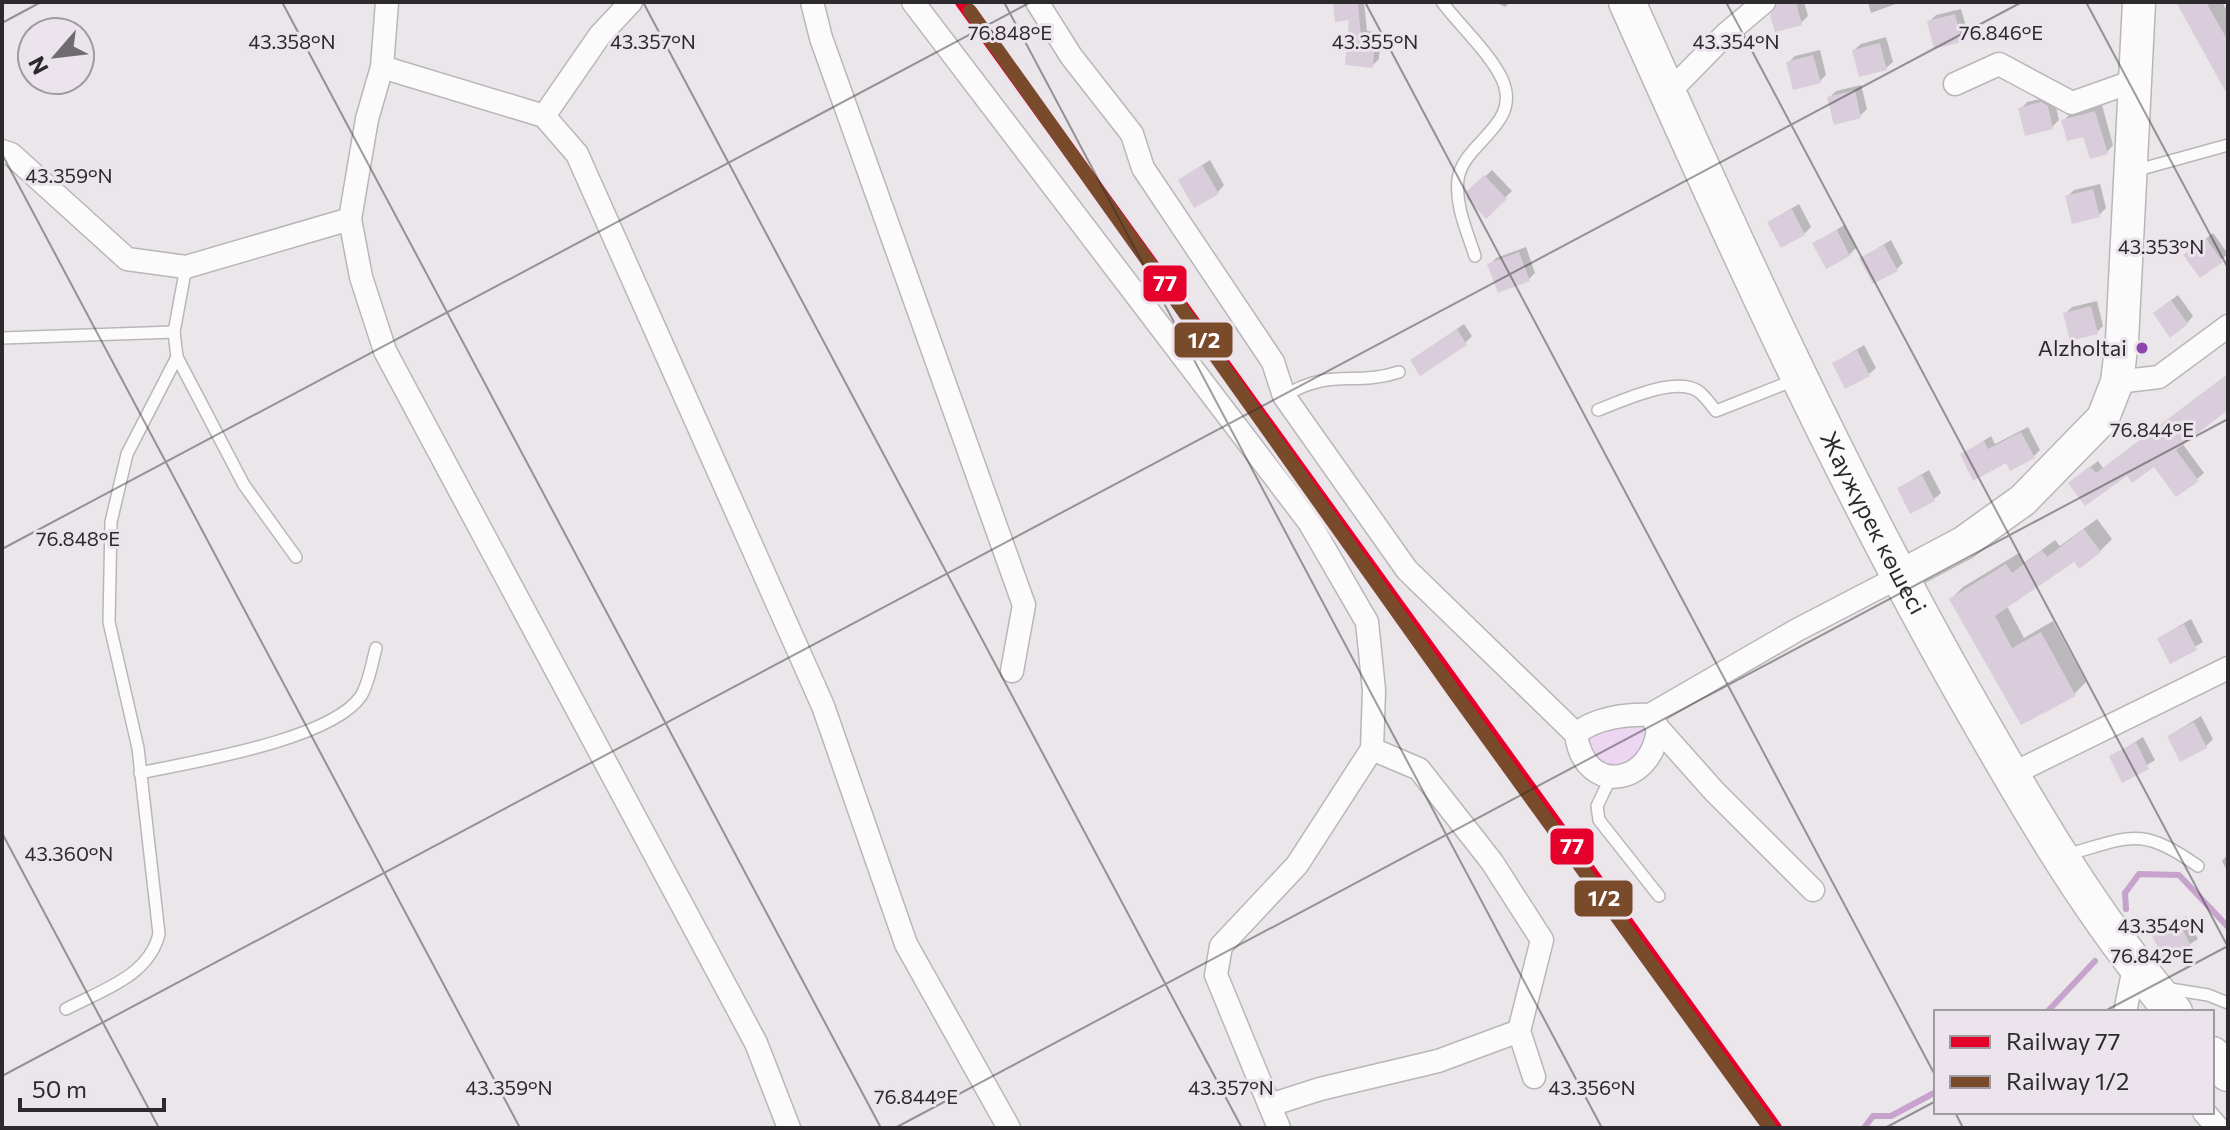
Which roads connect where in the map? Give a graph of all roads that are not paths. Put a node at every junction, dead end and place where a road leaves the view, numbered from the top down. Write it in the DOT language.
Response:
graph roads {
  1 [pos="387,2"];
  2 [pos="631,2"];
  3 [pos="812,2"];
  4 [pos="913,2"];
  5 [pos="1037,2"];
  6 [pos="1442,2"];
  7 [pos="1627,2"];
  8 [pos="1764,2"];
  9 [pos="2139,2"];
  10 [pos="382,67"];
  11 [pos="2134,81"];
  12 [pos="1955,84"];
  13 [pos="1668,93"];
  14 [pos="544,116"];
  15 [pos="2228,145"];
  16 [pos="2,151"];
  17 [pos="2130,172"];
  18 [pos="350,219"];
  19 [pos="1475,256"];
  20 [pos="186,267"];
  21 [pos="2228,326"];
  22 [pos="174,332"];
  23 [pos="2,338"];
  24 [pos="177,357"];
  25 [pos="1399,372"];
  26 [pos="1801,378"];
  27 [pos="2117,382"];
  28 [pos="1284,396"];
  29 [pos="1598,410"];
  30 [pos="296,557"];
  31 [pos="1897,578"];
  32 [pos="376,648"];
  33 [pos="2228,668"];
  34 [pos="1012,671"];
  35 [pos="1654,722"];
  36 [pos="1576,734"];
  37 [pos="1372,749"];
  38 [pos="140,773"];
  39 [pos="2010,775"];
  40 [pos="1611,777"];
  41 [pos="2062,857"];
  42 [pos="2198,866"];
  43 [pos="1813,890"];
  44 [pos="1659,896"];
  45 [pos="2154,987"];
  46 [pos="2228,1003"];
  47 [pos="66,1009"];
  48 [pos="2127,1010"];
  49 [pos="1519,1031"];
  50 [pos="2214,1057"];
  51 [pos="2228,1073"];
  52 [pos="1534,1077"];
  53 [pos="1270,1105"];
  54 [pos="789,1128"];
  55 [pos="1009,1128"];
  56 [pos="1279,1128"];
  1 -- 10 [label="street"];
  2 -- 14 [label="street"];
  3 -- 34 [label="street"];
  4 -- 37 [label="street"];
  5 -- 28 [label="street"];
  6 -- 19 [label="lane"];
  7 -- 13 [label="main road, Жаужүрек көшесі"];
  8 -- 13 [label="street"];
  9 -- 11 [label="main road"];
  10 -- 14 [label="street"];
  10 -- 18 [label="street"];
  11 -- 12 [label="street"];
  11 -- 17 [label="main road"];
  13 -- 26 [label="main road, Жаужүрек көшесі"];
  14 -- 55 [label="street"];
  15 -- 17 [label="lane"];
  16 -- 20 [label="street"];
  17 -- 27 [label="main road"];
  18 -- 20 [label="street"];
  18 -- 54 [label="street"];
  20 -- 22 [label="lane"];
  21 -- 27 [label="street"];
  22 -- 23 [label="lane"];
  22 -- 24 [label="lane"];
  24 -- 30 [label="lane"];
  24 -- 38 [label="lane"];
  25 -- 28 [label="lane"];
  26 -- 29 [label="lane"];
  26 -- 31 [label="main road, Жаужүрек көшесі"];
  27 -- 31 [label="main road"];
  28 -- 36 [label="street"];
  31 -- 35 [label="street"];
  31 -- 39 [label="main road, Жаужүрек көшесі"];
  32 -- 38 [label="lane"];
  33 -- 39 [label="street"];
  35 -- 36 [label="street"];
  35 -- 40 [label="street"];
  35 -- 43 [label="street"];
  36 -- 40 [label="street"];
  37 -- 49 [label="street"];
  37 -- 53 [label="street"];
  38 -- 47 [label="lane"];
  39 -- 41 [label="main road, Жаужүрек көшесі"];
  40 -- 44 [label="lane"];
  41 -- 42 [label="lane"];
  41 -- 45 [label="main road, Жаужүрек көшесі"];
  45 -- 46 [label="lane"];
  45 -- 48 [label="street"];
  49 -- 52 [label="street"];
  49 -- 53 [label="street"];
  50 -- 51 [label="main road"];
  53 -- 56 [label="street"];
}
